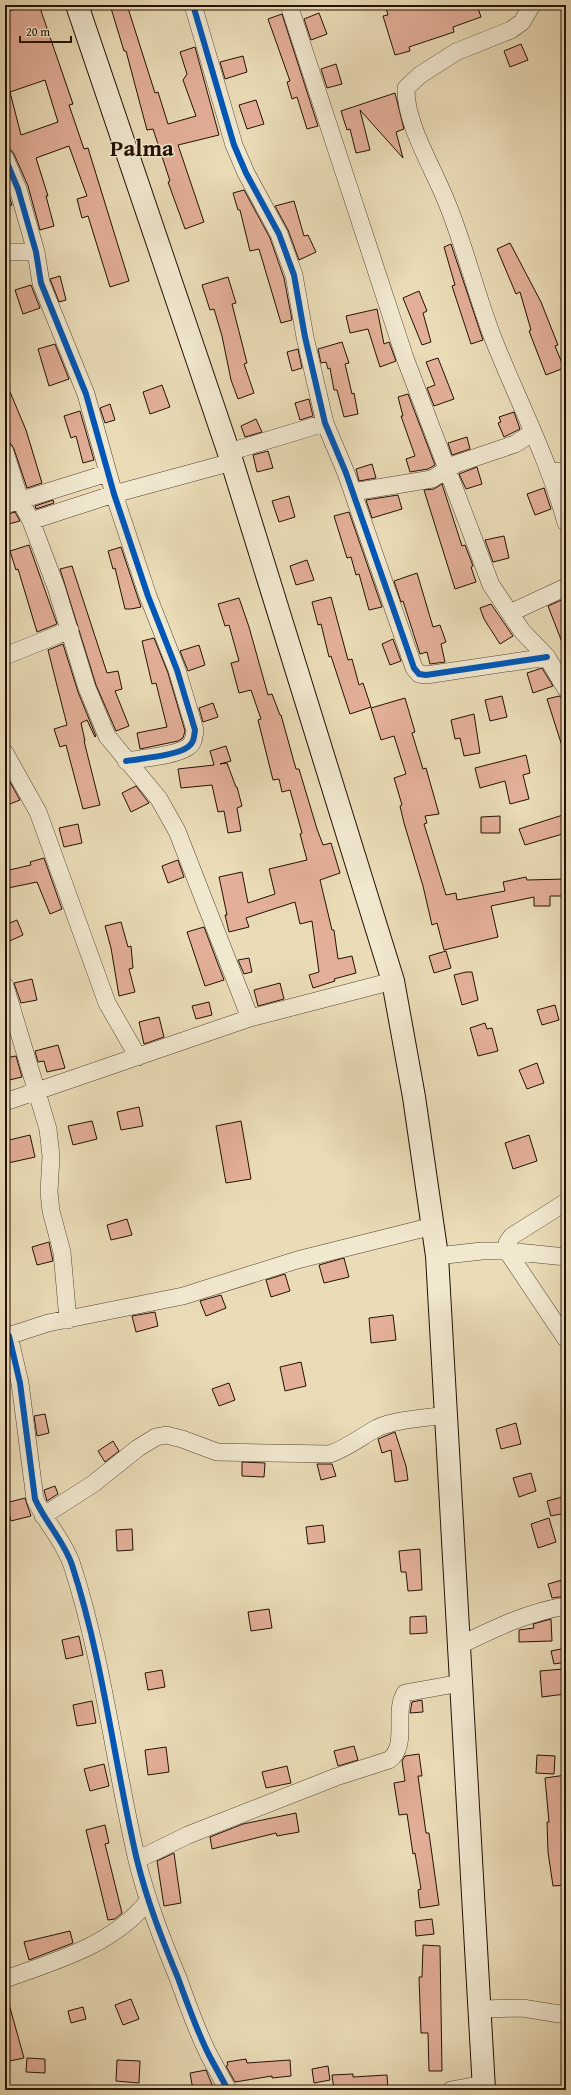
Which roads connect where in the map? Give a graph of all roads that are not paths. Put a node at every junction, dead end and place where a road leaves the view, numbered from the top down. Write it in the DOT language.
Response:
graph roads {
  1 [pos="77,5"];
  2 [pos="194,5"];
  3 [pos="289,5"];
  4 [pos="532,5"];
  5 [pos="5,158"];
  6 [pos="5,252"];
  7 [pos="36,252"];
  8 [pos="325,423"];
  9 [pos="532,433"];
  10 [pos="5,452"];
  11 [pos="230,457"];
  12 [pos="447,470"];
  13 [pos="566,471"];
  14 [pos="549,472"];
  15 [pos="108,473"];
  16 [pos="352,492"];
  17 [pos="114,494"];
  18 [pos="13,502"];
  19 [pos="31,521"];
  20 [pos="566,523"];
  21 [pos="566,587"];
  22 [pos="510,613"];
  23 [pos="70,630"];
  24 [pos="5,656"];
  25 [pos="547,656"];
  26 [pos="566,689"];
  27 [pos="5,753"];
  28 [pos="126,761"];
  29 [pos="393,981"];
  30 [pos="5,986"];
  31 [pos="250,1018"];
  32 [pos="138,1057"];
  33 [pos="36,1092"];
  34 [pos="5,1102"];
  35 [pos="566,1202"];
  36 [pos="433,1226"];
  37 [pos="507,1251"];
  38 [pos="437,1256"];
  39 [pos="566,1258"];
  40 [pos="68,1320"];
  41 [pos="7,1336"];
  42 [pos="566,1339"];
  43 [pos="447,1415"];
  44 [pos="42,1516"];
  45 [pos="566,1606"];
  46 [pos="458,1646"];
  47 [pos="461,1683"];
  48 [pos="137,1860"];
  49 [pos="148,1901"];
  50 [pos="5,1979"];
  51 [pos="481,2009"];
  52 [pos="566,2015"];
  53 [pos="484,2087"];
  54 [pos="228,2090"];
  55 [pos="451,2090"];
  1 -- 11 [label="main road"];
  2 -- 8 [label="street"];
  3 -- 12 [label="street"];
  4 -- 9 [label="street"];
  5 -- 7 [label="street"];
  6 -- 7 [label="street"];
  7 -- 15 [label="street"];
  8 -- 11 [label="street"];
  8 -- 16 [label="street"];
  9 -- 12 [label="street"];
  9 -- 14 [label="street"];
  10 -- 18 [label="street"];
  11 -- 17 [label="street"];
  11 -- 29 [label="main road"];
  12 -- 16 [label="street"];
  12 -- 22 [label="street"];
  13 -- 14 [label="street"];
  14 -- 20 [label="street"];
  15 -- 17 [label="street"];
  15 -- 18 [label="street"];
  16 -- 25 [label="street"];
  17 -- 19 [label="street"];
  17 -- 28 [label="street"];
  18 -- 19 [label="street"];
  19 -- 23 [label="street"];
  21 -- 22 [label="street"];
  22 -- 25 [label="street"];
  23 -- 24 [label="street"];
  23 -- 28 [label="street"];
  25 -- 26 [label="street"];
  27 -- 32 [label="street"];
  28 -- 31 [label="street"];
  29 -- 31 [label="street"];
  29 -- 36 [label="main road"];
  30 -- 33 [label="street"];
  31 -- 32 [label="street"];
  32 -- 33 [label="street"];
  33 -- 34 [label="street"];
  33 -- 40 [label="street"];
  35 -- 37 [label="street"];
  36 -- 38 [label="main road"];
  36 -- 40 [label="street"];
  37 -- 38 [label="street"];
  37 -- 39 [label="street"];
  37 -- 42 [label="street"];
  38 -- 43 [label="main road"];
  40 -- 41 [label="street"];
  41 -- 44 [label="street"];
  43 -- 44 [label="street"];
  43 -- 46 [label="main road"];
  44 -- 48 [label="street"];
  45 -- 46 [label="street"];
  46 -- 47 [label="main road"];
  47 -- 48 [label="street"];
  47 -- 51 [label="main road"];
  48 -- 49 [label="street"];
  49 -- 50 [label="street"];
  49 -- 54 [label="street"];
  51 -- 52 [label="street"];
  51 -- 53 [label="main road"];
  53 -- 55 [label="street"];
}
